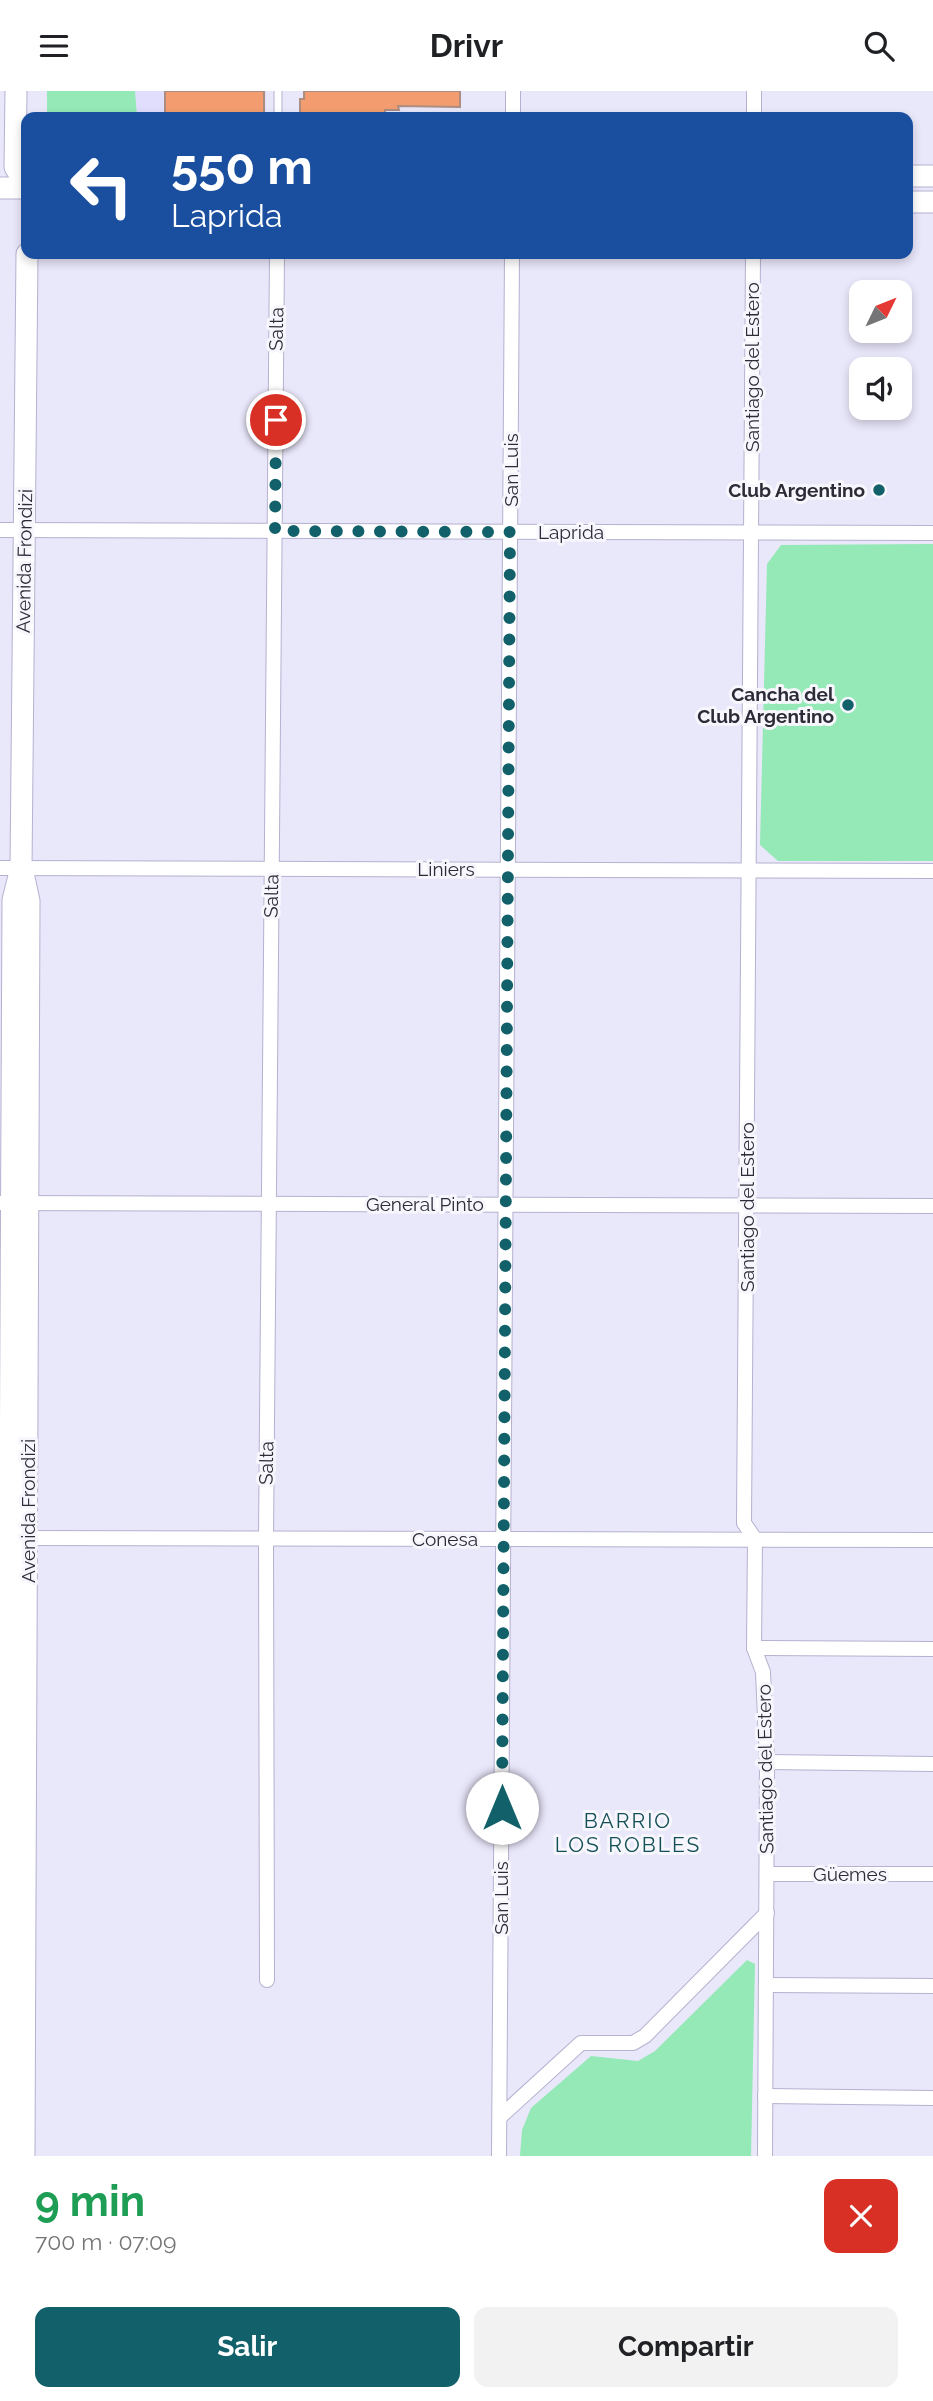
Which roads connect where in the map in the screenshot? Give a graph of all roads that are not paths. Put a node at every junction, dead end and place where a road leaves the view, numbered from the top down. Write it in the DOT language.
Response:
graph roads {
  1 [pos="16,91"];
  2 [pos="30,91"];
  3 [pos="278,91"];
  4 [pos="513,91"];
  5 [pos="754,91"];
  6 [pos="30,112"];
  7 [pos="278,112"];
  8 [pos="513,112"];
  9 [pos="754,112"];
  10 [pos="913,176"];
  11 [pos="933,176"];
  12 [pos="21,178"];
  13 [pos="21,187"];
  14 [pos="0,188"];
  15 [pos="913,202"];
  16 [pos="933,202"];
  17 [pos="27,259"];
  18 [pos="277,259"];
  19 [pos="512,259"];
  20 [pos="753,259"];
  21 [pos="0,530"];
  22 [pos="25,531"];
  23 [pos="275,531"];
  24 [pos="510,532"];
  25 [pos="751,532"];
  26 [pos="933,533"];
  27 [pos="11,868"];
  28 [pos="272,868"];
  29 [pos="508,869"];
  30 [pos="749,871"];
  31 [pos="933,871"];
  32 [pos="13,1203"];
  33 [pos="269,1203"];
  34 [pos="506,1204"];
  35 [pos="747,1205"];
  36 [pos="933,1206"];
  37 [pos="13,1538"];
  38 [pos="266,1538"];
  39 [pos="503,1539"];
  40 [pos="755,1539"];
  41 [pos="933,1540"];
  42 [pos="754,1648"];
  43 [pos="933,1649"];
  44 [pos="767,1762"];
  45 [pos="933,1764"];
  46 [pos="11,1870"];
  47 [pos="768,1874"];
  48 [pos="933,1874"];
  49 [pos="767,1913"];
  50 [pos="267,1980"];
  51 [pos="767,1985"];
  52 [pos="933,1986"];
  53 [pos="765,2096"];
  54 [pos="933,2098"];
  55 [pos="500,2117"];
  56 [pos="7,2156"];
  57 [pos="24,2156"];
  58 [pos="499,2156"];
  59 [pos="765,2156"];
  1 -- 12 [label="street"];
  2 -- 6 [label="street"];
  3 -- 7 [label="lane"];
  4 -- 8 [label="street"];
  5 -- 9 [label="street"];
  10 -- 11 [label="street"];
  13 -- 14 [label="street"];
  15 -- 16 [label="street"];
  17 -- 22 [label="street, Avenida Frondizi"];
  18 -- 23 [label="street, Salta"];
  19 -- 24 [label="street, San Luis"];
  20 -- 25 [label="street, Santiago del Estero"];
  21 -- 22 [label="street, Laprida"];
  22 -- 23 [label="street, Laprida"];
  22 -- 27 [label="street, Avenida Frondizi"];
  23 -- 24 [label="street, Laprida"];
  23 -- 28 [label="street, Salta"];
  24 -- 25 [label="street, Laprida"];
  24 -- 29 [label="street, San Luis"];
  25 -- 26 [label="street, Laprida"];
  25 -- 30 [label="street, Santiago del Estero"];
  27 -- 28 [label="street, Liniers"];
  27 -- 32 [label="street, Avenida Frondizi"];
  28 -- 29 [label="street, Liniers"];
  28 -- 33 [label="street, Salta"];
  29 -- 30 [label="street, Liniers"];
  29 -- 34 [label="street, San Luis"];
  30 -- 31 [label="street, Liniers"];
  30 -- 35 [label="street, Santiago del Estero"];
  32 -- 33 [label="street, General Pinto"];
  32 -- 37 [label="street, Avenida Frondizi"];
  33 -- 34 [label="street, General Pinto"];
  33 -- 38 [label="street, Salta"];
  34 -- 35 [label="street, General Pinto"];
  34 -- 39 [label="street, San Luis"];
  35 -- 36 [label="street, General Pinto"];
  35 -- 40 [label="street, Santiago del Estero"];
  37 -- 38 [label="street, Conesa"];
  37 -- 46 [label="street, Avenida Frondizi"];
  38 -- 39 [label="street, Conesa"];
  38 -- 50 [label="street, Salta"];
  39 -- 40 [label="street, Conesa"];
  39 -- 55 [label="street, San Luis"];
  40 -- 41 [label="street, Conesa"];
  40 -- 42 [label="street, Santiago del Estero"];
  42 -- 43 [label="street"];
  42 -- 44 [label="street, Santiago del Estero"];
  44 -- 45 [label="street"];
  44 -- 47 [label="street, Santiago del Estero"];
  46 -- 56 [label="street, Avenida Frondizi"];
  46 -- 57 [label="street, Avenida Frondizi"];
  47 -- 48 [label="street, Güemes"];
  47 -- 49 [label="street, Santiago del Estero"];
  49 -- 51 [label="street, Santiago del Estero"];
  49 -- 55 [label="street"];
  51 -- 52 [label="street"];
  51 -- 53 [label="street, Santiago del Estero"];
  53 -- 54 [label="street"];
  53 -- 59 [label="street, Santiago del Estero"];
  55 -- 58 [label="street, San Luis"];
}
